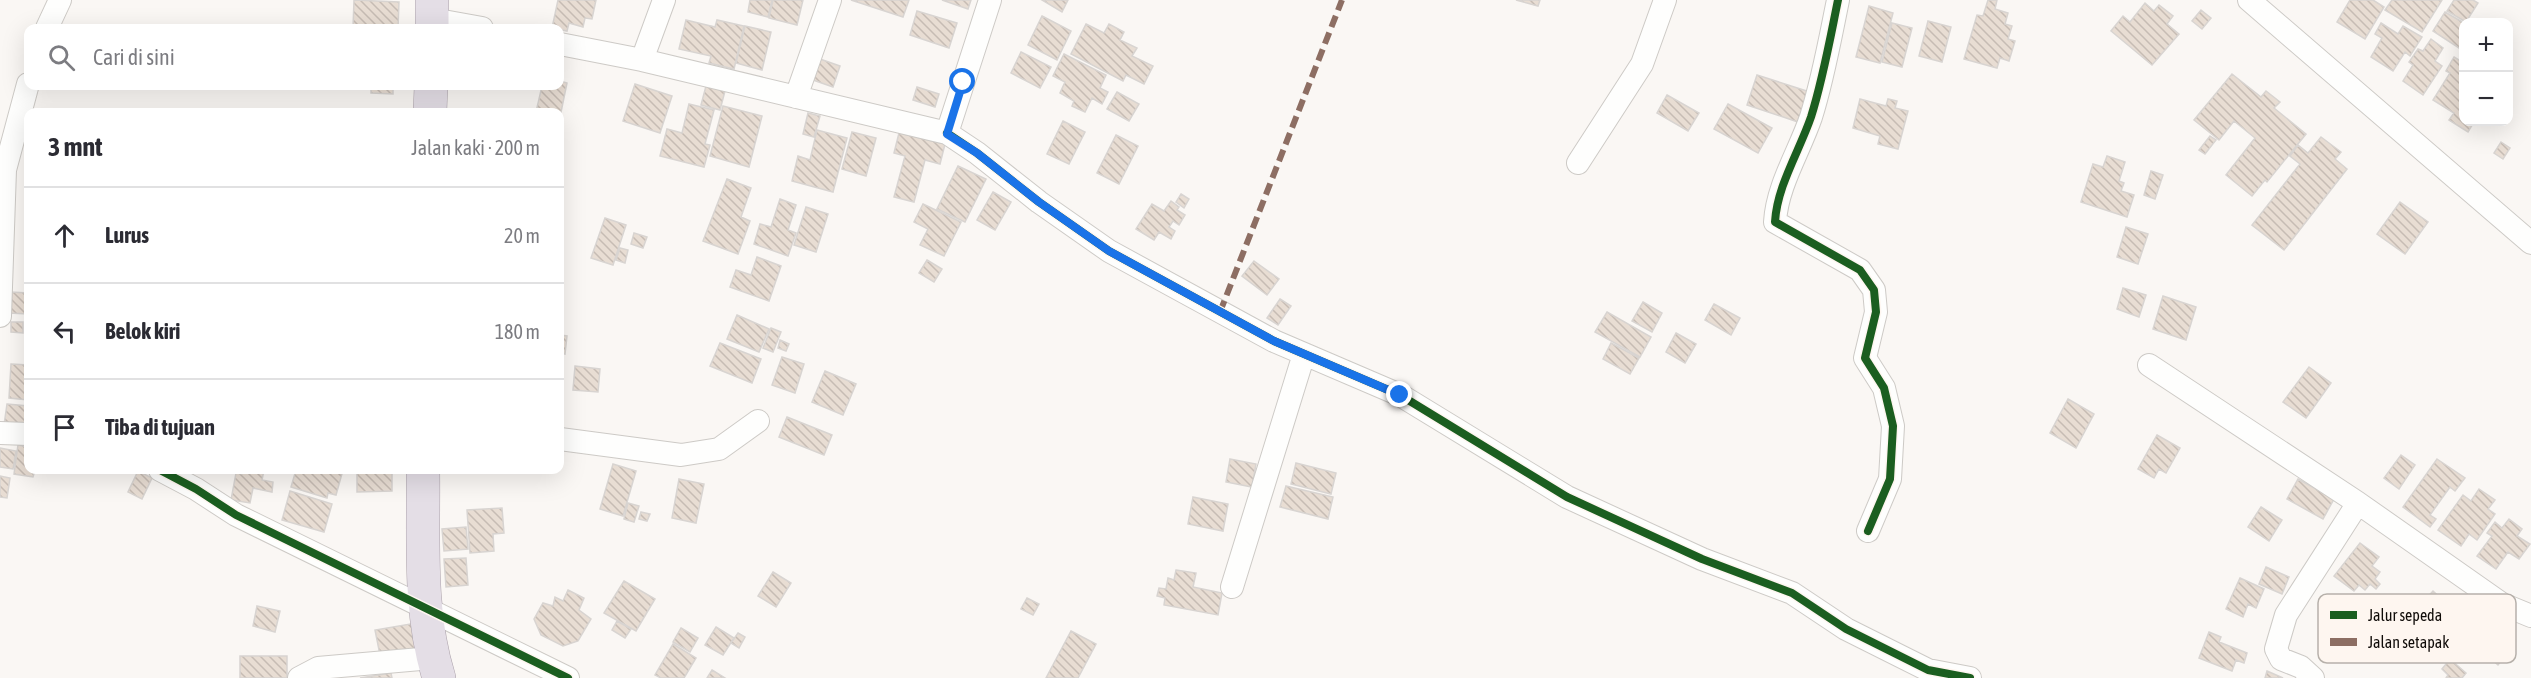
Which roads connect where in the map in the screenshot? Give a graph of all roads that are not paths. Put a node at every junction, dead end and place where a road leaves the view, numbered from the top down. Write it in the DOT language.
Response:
graph roads {
  1 [pos="60,0"];
  2 [pos="664,0"];
  3 [pos="830,0"];
  4 [pos="990,0"];
  5 [pos="1665,0"];
  6 [pos="1838,0"];
  7 [pos="2249,0"];
  8 [pos="432,16"];
  9 [pos="49,24"];
  10 [pos="465,24"];
  11 [pos="564,45"];
  12 [pos="642,60"];
  13 [pos="26,90"];
  14 [pos="431,90"];
  15 [pos="796,97"];
  16 [pos="430,108"];
  17 [pos="947,134"];
  18 [pos="1578,163"];
  19 [pos="2531,243"];
  20 [pos="0,316"];
  21 [pos="1304,354"];
  22 [pos="2149,365"];
  23 [pos="758,421"];
  24 [pos="0,433"];
  25 [pos="24,435"];
  26 [pos="564,440"];
  27 [pos="168,474"];
  28 [pos="423,474"];
  29 [pos="2358,503"];
  30 [pos="1868,531"];
  31 [pos="1232,587"];
  32 [pos="2488,594"];
  33 [pos="424,607"];
  34 [pos="2516,610"];
  35 [pos="2531,616"];
  36 [pos="435,668"];
  37 [pos="299,678"];
  38 [pos="568,678"];
  39 [pos="1970,678"];
  40 [pos="2313,678"];
  1 -- 9 [label="street"];
  2 -- 12 [label="street"];
  3 -- 15 [label="street"];
  4 -- 17 [label="street"];
  5 -- 18 [label="street"];
  6 -- 30 [label="street"];
  7 -- 19 [label="street"];
  8 -- 10 [label="street"];
  11 -- 12 [label="street"];
  12 -- 15 [label="street"];
  13 -- 20 [label="street"];
  14 -- 16 [label="highway"];
  15 -- 17 [label="street"];
  17 -- 21 [label="street"];
  21 -- 31 [label="street"];
  21 -- 39 [label="street"];
  22 -- 29 [label="street"];
  23 -- 26 [label="street"];
  24 -- 25 [label="street"];
  27 -- 33 [label="street"];
  28 -- 33 [label="highway"];
  29 -- 32 [label="street"];
  29 -- 40 [label="street"];
  33 -- 36 [label="highway"];
  33 -- 38 [label="street"];
  34 -- 35 [label="street"];
  36 -- 37 [label="street"];
}
